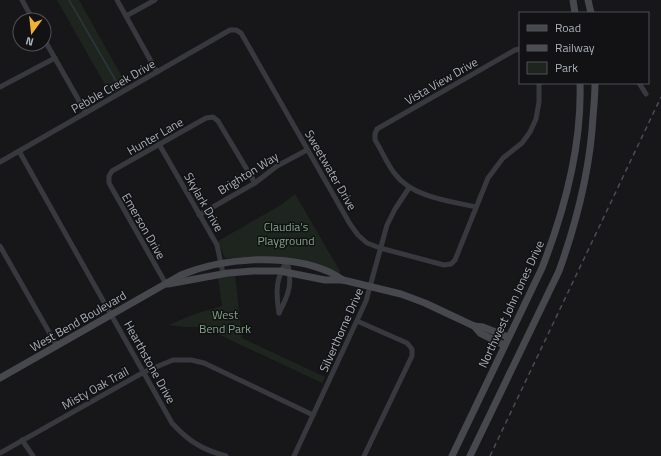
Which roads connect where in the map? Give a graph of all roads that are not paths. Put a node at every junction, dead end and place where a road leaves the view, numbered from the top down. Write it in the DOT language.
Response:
graph roads {
  1 [pos="22,0"];
  2 [pos="117,0"];
  3 [pos="155,0"];
  4 [pos="572,0"];
  5 [pos="588,0"];
  6 [pos="29,12"];
  7 [pos="575,12"];
  8 [pos="591,12"];
  9 [pos="126,16"];
  10 [pos="236,30"];
  11 [pos="519,49"];
  12 [pos="52,52"];
  13 [pos="55,58"];
  14 [pos="157,72"];
  15 [pos="539,84"];
  16 [pos="580,84"];
  17 [pos="595,84"];
  18 [pos="640,84"];
  19 [pos="0,87"];
  20 [pos="646,94"];
  21 [pos="86,113"];
  22 [pos="160,144"];
  23 [pos="307,150"];
  24 [pos="19,151"];
  25 [pos="0,162"];
  26 [pos="109,176"];
  27 [pos="255,183"];
  28 [pos="409,188"];
  29 [pos="476,207"];
  30 [pos="199,215"];
  31 [pos="0,246"];
  32 [pos="380,248"];
  33 [pos="287,262"];
  34 [pos="222,263"];
  35 [pos="280,271"];
  36 [pos="223,273"];
  37 [pos="290,273"];
  38 [pos="343,280"];
  39 [pos="166,284"];
  40 [pos="371,287"];
  41 [pos="112,315"];
  42 [pos="357,321"];
  43 [pos="474,326"];
  44 [pos="508,337"];
  45 [pos="504,345"];
  46 [pos="57,346"];
  47 [pos="144,372"];
  48 [pos="0,378"];
  49 [pos="313,416"];
  50 [pos="22,440"];
  51 [pos="0,453"];
  52 [pos="33,456"];
  53 [pos="226,456"];
  54 [pos="294,456"];
  55 [pos="364,456"];
  56 [pos="452,456"];
  57 [pos="470,456"];
  1 -- 6 [label="street"];
  2 -- 9 [label="street"];
  3 -- 9 [label="street"];
  4 -- 7 [label="main road"];
  5 -- 8 [label="main road"];
  9 -- 14 [label="street"];
  10 -- 14 [label="street, Pebble Creek Drive"];
  10 -- 23 [label="street, Sweetwater Drive"];
  11 -- 28 [label="street, Vista View Drive"];
  12 -- 13 [label="street"];
  13 -- 19 [label="street"];
  13 -- 21 [label="street"];
  14 -- 21 [label="street, Pebble Creek Drive"];
  15 -- 29 [label="street"];
  16 -- 44 [label="main road, Northwest John Jones Drive"];
  17 -- 57 [label="main road"];
  18 -- 20 [label="street"];
  21 -- 24 [label="street, Pebble Creek Drive"];
  22 -- 26 [label="street, Hunter Lane"];
  22 -- 27 [label="street, Hunter Lane"];
  22 -- 30 [label="street, Skylark Drive"];
  23 -- 27 [label="street, Brighton Way"];
  23 -- 32 [label="street, Sweetwater Drive"];
  24 -- 25 [label="street, Pebble Creek Drive"];
  24 -- 41 [label="street, Hearthstone Drive"];
  26 -- 39 [label="street, Emerson Drive"];
  27 -- 30 [label="street, Brighton Way"];
  28 -- 29 [label="street"];
  28 -- 32 [label="street, Silverthorne Drive"];
  29 -- 32 [label="street, Sweetwater Drive"];
  30 -- 34 [label="street, Skylark Drive"];
  31 -- 46 [label="street"];
  32 -- 40 [label="street, Silverthorne Drive"];
  33 -- 34 [label="main road, West Bend Boulevard"];
  33 -- 35 [label="street"];
  33 -- 37 [label="street"];
  33 -- 38 [label="main road, West Bend Boulevard"];
  34 -- 36 [label="street, Skylark Drive"];
  34 -- 39 [label="main road, West Bend Boulevard"];
  35 -- 36 [label="main road, West Bend Boulevard"];
  35 -- 37 [label="main road, West Bend Boulevard"];
  35 -- 37 [label="street"];
  36 -- 39 [label="main road, West Bend Boulevard"];
  37 -- 38 [label="main road, West Bend Boulevard"];
  38 -- 40 [label="main road, West Bend Boulevard"];
  39 -- 41 [label="main road, West Bend Boulevard"];
  40 -- 42 [label="street, Silverthorne Drive"];
  40 -- 43 [label="main road, West Bend Boulevard"];
  41 -- 46 [label="main road, West Bend Boulevard"];
  41 -- 47 [label="street, Hearthstone Drive"];
  42 -- 49 [label="street, Silverthorne Drive"];
  42 -- 55 [label="street"];
  43 -- 44 [label="main road, West Bend Boulevard"];
  43 -- 45 [label="main road, West Bend Boulevard"];
  44 -- 45 [label="main road, Northwest John Jones Drive"];
  45 -- 56 [label="main road, Northwest John Jones Drive"];
  46 -- 48 [label="main road, West Bend Boulevard"];
  47 -- 49 [label="street, Misty Oak Trail"];
  47 -- 50 [label="street, Misty Oak Trail"];
  47 -- 53 [label="street, Hearthstone Drive"];
  49 -- 54 [label="street, Silverthorne Drive"];
  50 -- 51 [label="street, Misty Oak Trail"];
  50 -- 52 [label="street"];
}
